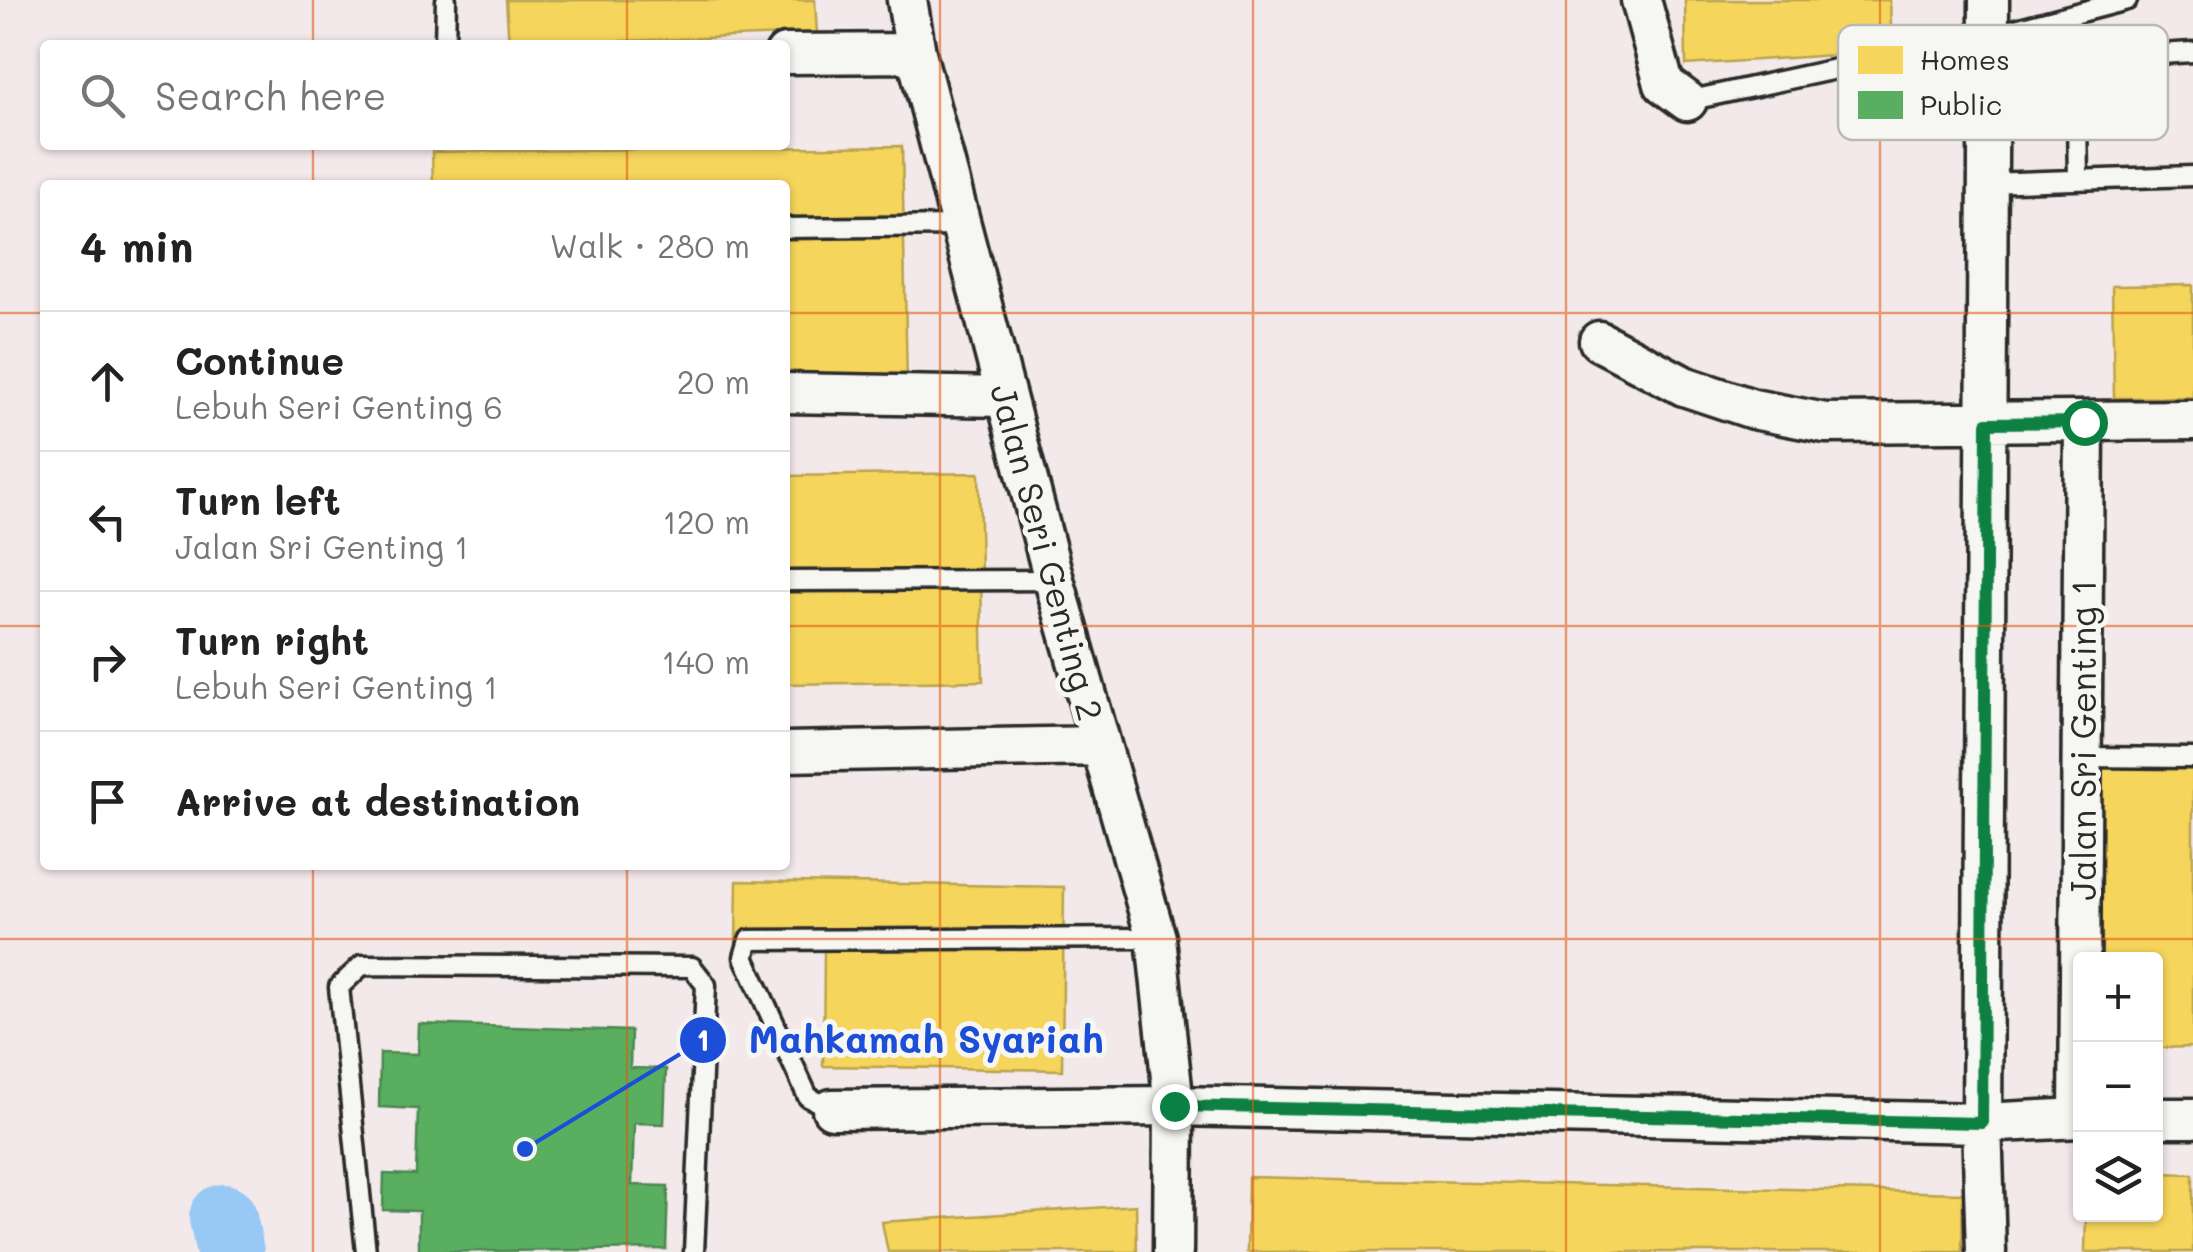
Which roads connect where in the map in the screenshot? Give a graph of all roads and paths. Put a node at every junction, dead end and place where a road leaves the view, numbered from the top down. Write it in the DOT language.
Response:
graph roads {
  1 [pos="446,0"];
  2 [pos="908,0"];
  3 [pos="1641,0"];
  4 [pos="2127,0"];
  5 [pos="2016,25"];
  6 [pos="445,40"];
  7 [pos="2193,52"];
  8 [pos="916,53"];
  9 [pos="2168,53"];
  10 [pos="790,54"];
  11 [pos="1838,66"];
  12 [pos="1687,101"];
  13 [pos="1988,140"];
  14 [pos="2077,140"];
  15 [pos="2193,176"];
  16 [pos="2078,180"];
  17 [pos="1987,183"];
  18 [pos="961,226"];
  19 [pos="790,228"];
  20 [pos="1599,341"];
  21 [pos="790,393"];
  22 [pos="1006,397"];
  23 [pos="2193,420"];
  24 [pos="2084,422"];
  25 [pos="1987,423"];
  26 [pos="1054,580"];
  27 [pos="790,581"];
  28 [pos="1101,746"];
  29 [pos="790,752"];
  30 [pos="2082,756"];
  31 [pos="2193,758"];
  32 [pos="1156,938"];
  33 [pos="2080,1042"];
  34 [pos="1174,1106"];
  35 [pos="832,1110"];
  36 [pos="2073,1118"];
  37 [pos="2163,1118"];
  38 [pos="2193,1118"];
  39 [pos="1982,1123"];
  40 [pos="366,1252"];
  41 [pos="694,1252"];
  42 [pos="1173,1252"];
  43 [pos="1986,1252"];
  1 -- 6 [label="lane"];
  2 -- 8 [label="street, Jalan Seri Genting 2"];
  3 -- 12 [label="street"];
  4 -- 5 [label="lane"];
  7 -- 9 [label="lane"];
  8 -- 10 [label="street"];
  8 -- 18 [label="street, Jalan Seri Genting 2"];
  11 -- 12 [label="lane"];
  13 -- 17 [label="street"];
  14 -- 16 [label="lane"];
  15 -- 16 [label="lane"];
  16 -- 17 [label="lane"];
  17 -- 25 [label="street"];
  18 -- 19 [label="lane"];
  18 -- 22 [label="street, Jalan Seri Genting 2"];
  20 -- 25 [label="street"];
  21 -- 22 [label="street"];
  22 -- 26 [label="street, Jalan Seri Genting 2"];
  23 -- 24 [label="street"];
  24 -- 25 [label="street"];
  24 -- 30 [label="street, Jalan Sri Genting 1"];
  25 -- 39 [label="street"];
  26 -- 27 [label="lane"];
  26 -- 28 [label="street, Jalan Seri Genting 2"];
  28 -- 29 [label="street"];
  28 -- 32 [label="street, Jalan Seri Genting 2"];
  30 -- 31 [label="lane"];
  30 -- 33 [label="street, Jalan Sri Genting 1"];
  32 -- 34 [label="street, Jalan Seri Genting 2"];
  32 -- 35 [label="lane"];
  34 -- 35 [label="street"];
  34 -- 39 [label="street"];
  34 -- 42 [label="street, Jalan Seri Genting 2"];
  36 -- 39 [label="street"];
  37 -- 38 [label="street"];
  39 -- 43 [label="street"];
  40 -- 41 [label="lane"];
}
